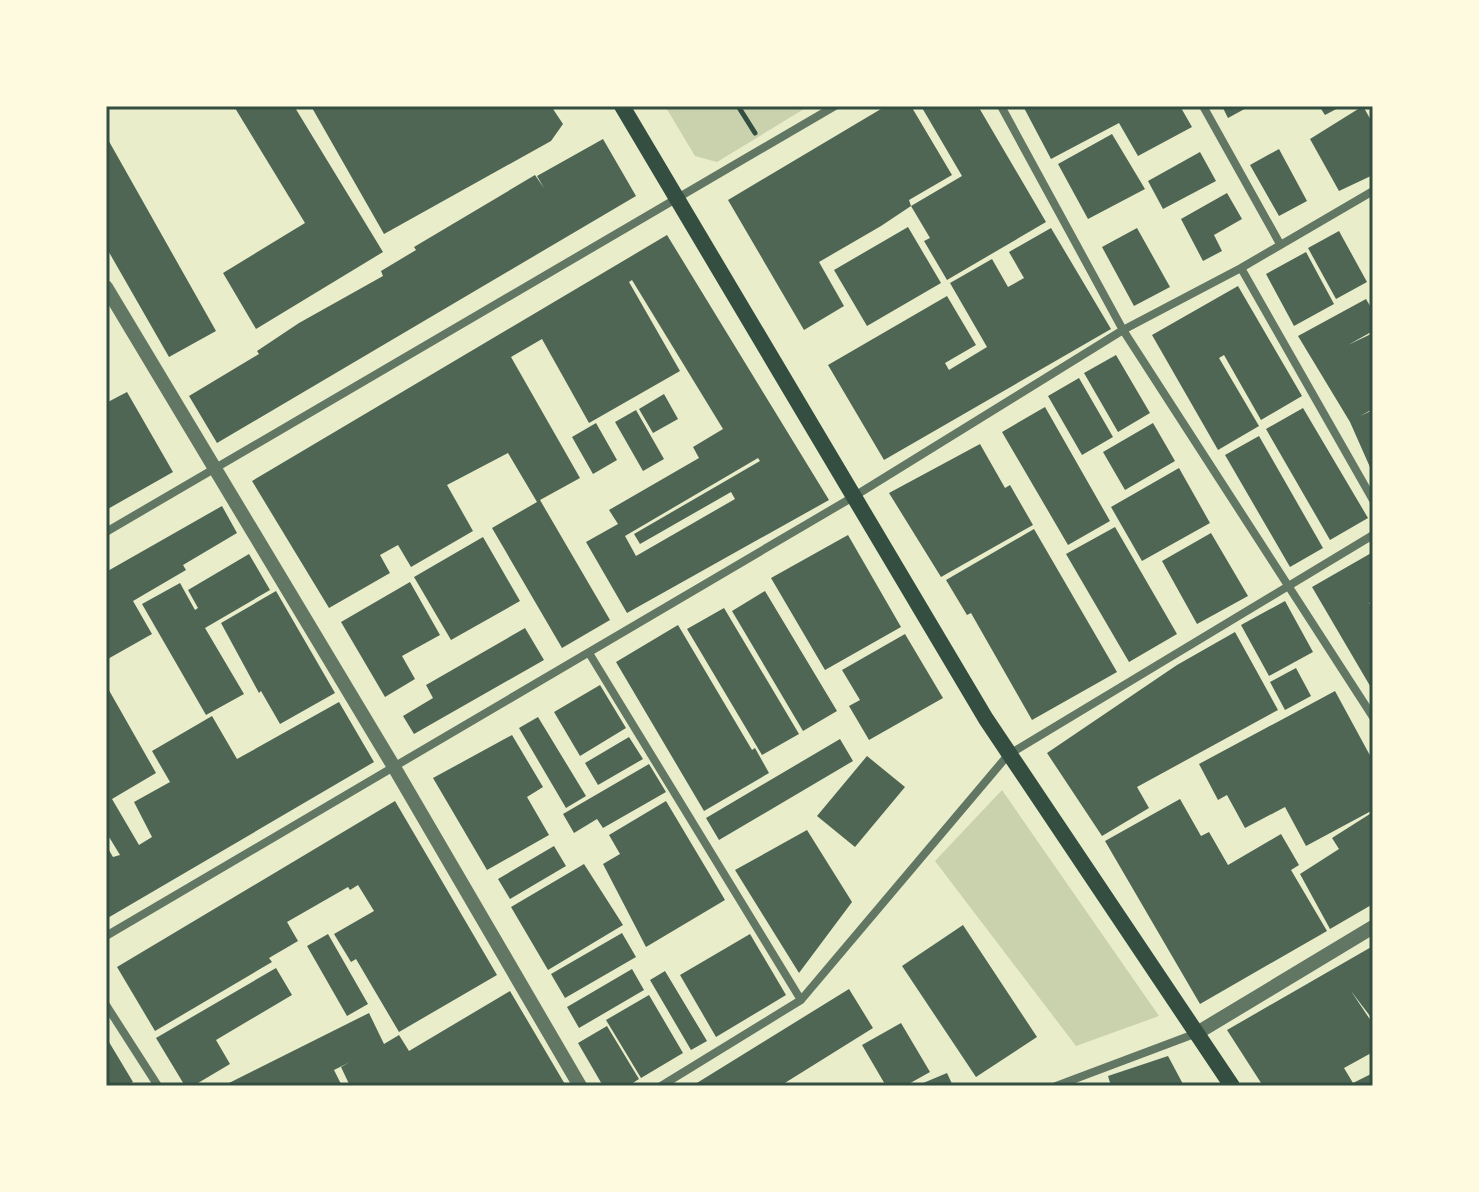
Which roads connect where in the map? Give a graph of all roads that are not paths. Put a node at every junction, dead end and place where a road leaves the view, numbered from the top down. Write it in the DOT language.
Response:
graph roads {
  1 [pos="622,106"];
  2 [pos="835,106"];
  3 [pos="1001,106"];
  4 [pos="1203,106"];
  5 [pos="1373,191"];
  6 [pos="679,198"];
  7 [pos="1280,244"];
  8 [pos="1241,268"];
  9 [pos="106,287"];
  10 [pos="1123,330"];
  11 [pos="212,469"];
  12 [pos="853,497"];
  13 [pos="1373,500"];
  14 [pos="106,532"];
  15 [pos="1373,535"];
  16 [pos="1287,585"];
  17 [pos="589,653"];
  18 [pos="1373,717"];
  19 [pos="1008,755"];
  20 [pos="394,767"];
  21 [pos="1373,927"];
  22 [pos="106,936"];
  23 [pos="801,1000"];
  24 [pos="106,1005"];
  25 [pos="1197,1033"];
  26 [pos="158,1086"];
  27 [pos="580,1086"];
  28 [pos="661,1086"];
  29 [pos="1056,1086"];
  30 [pos="1232,1086"];
  1 -- 6 [label="main road"];
  2 -- 6 [label="street"];
  3 -- 10 [label="street"];
  4 -- 7 [label="street"];
  5 -- 7 [label="street"];
  6 -- 11 [label="street"];
  6 -- 12 [label="main road"];
  7 -- 8 [label="street"];
  8 -- 10 [label="street"];
  8 -- 13 [label="street"];
  9 -- 11 [label="street"];
  10 -- 12 [label="street"];
  10 -- 16 [label="street"];
  11 -- 14 [label="street"];
  11 -- 20 [label="street"];
  12 -- 17 [label="street"];
  12 -- 19 [label="main road"];
  15 -- 16 [label="street"];
  16 -- 18 [label="street"];
  16 -- 19 [label="street"];
  17 -- 20 [label="street"];
  17 -- 23 [label="street"];
  19 -- 23 [label="street"];
  19 -- 25 [label="main road"];
  20 -- 22 [label="street"];
  20 -- 27 [label="street"];
  21 -- 25 [label="street"];
  23 -- 28 [label="street"];
  24 -- 26 [label="street"];
  25 -- 29 [label="street"];
  25 -- 30 [label="main road"];
}
